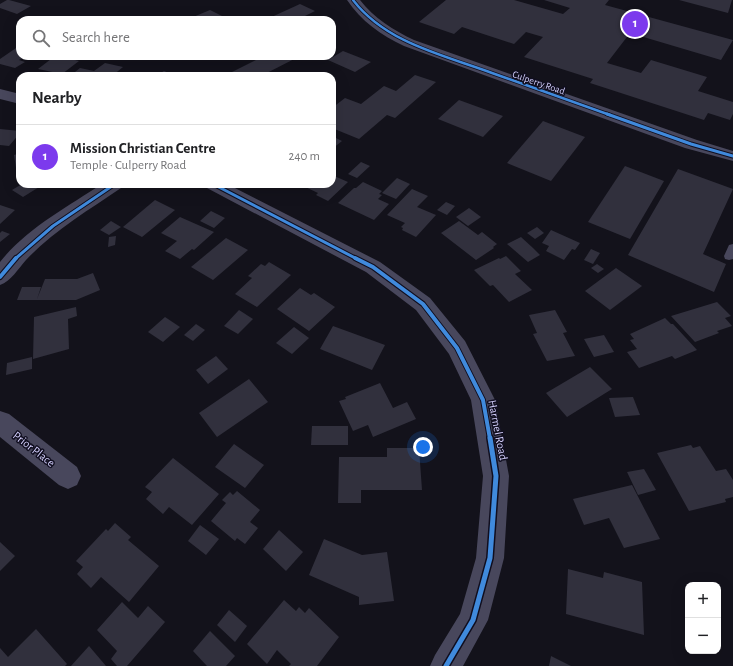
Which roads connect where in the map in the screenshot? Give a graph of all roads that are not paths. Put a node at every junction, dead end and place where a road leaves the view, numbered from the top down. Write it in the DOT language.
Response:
graph roads {
  1 [pos="353,0"];
  2 [pos="0,94"];
  3 [pos="16,99"];
  4 [pos="733,156"];
  5 [pos="109,188"];
  6 [pos="221,188"];
  7 [pos="0,277"];
  8 [pos="0,422"];
  9 [pos="68,476"];
  10 [pos="446,666"];
  1 -- 4 [label="street, Culperry Road"];
  2 -- 3 [label="street"];
  5 -- 7 [label="street"];
  6 -- 10 [label="street, Harmel Road"];
  8 -- 9 [label="street, Prior Place"];
}
